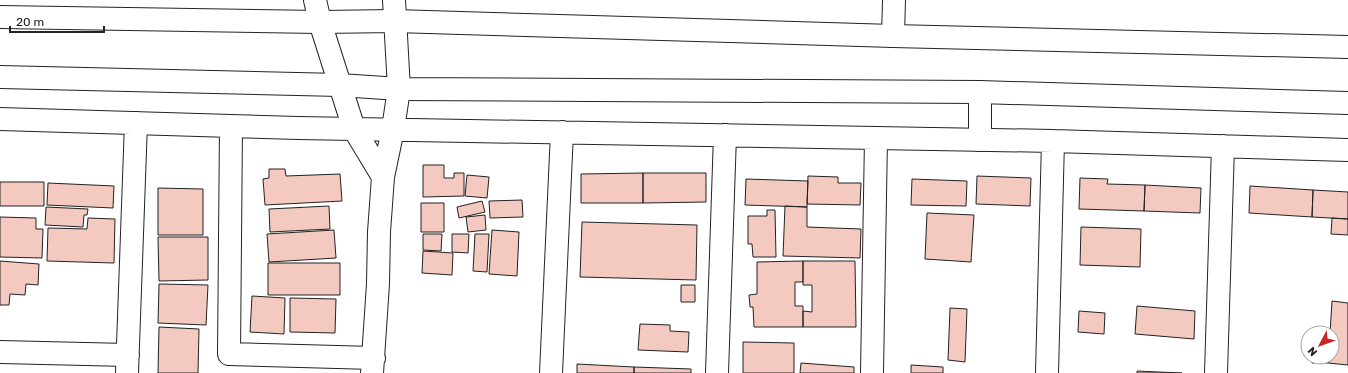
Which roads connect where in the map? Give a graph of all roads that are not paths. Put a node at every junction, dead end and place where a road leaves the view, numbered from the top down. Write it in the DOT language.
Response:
graph roads {
  1 [pos="315,0"];
  2 [pos="394,0"];
  3 [pos="894,0"];
  4 [pos="0,17"];
  5 [pos="395,21"];
  6 [pos="320,22"];
  7 [pos="893,36"];
  8 [pos="1348,47"];
  9 [pos="0,77"];
  10 [pos="340,85"];
  11 [pos="398,88"];
  12 [pos="980,92"];
  13 [pos="1348,103"];
  14 [pos="0,119"];
  15 [pos="136,123"];
  16 [pos="231,126"];
  17 [pos="354,128"];
  18 [pos="393,129"];
  19 [pos="562,132"];
  20 [pos="725,135"];
  21 [pos="876,138"];
  22 [pos="980,140"];
  23 [pos="1053,141"];
  24 [pos="1223,146"];
  25 [pos="1348,150"];
  26 [pos="384,177"];
  27 [pos="0,352"];
  28 [pos="128,364"];
  29 [pos="373,365"];
  30 [pos="551,373"];
  31 [pos="717,373"];
  32 [pos="872,373"];
  33 [pos="1048,373"];
  34 [pos="1216,373"];
  1 -- 6 [label="street"];
  2 -- 5 [label="street"];
  3 -- 7 [label="street"];
  4 -- 6 [label="street"];
  5 -- 6 [label="street"];
  5 -- 7 [label="street"];
  5 -- 11 [label="street"];
  6 -- 10 [label="street"];
  7 -- 8 [label="street"];
  9 -- 10 [label="street"];
  10 -- 11 [label="street"];
  10 -- 17 [label="street"];
  11 -- 12 [label="street"];
  11 -- 18 [label="street"];
  12 -- 13 [label="street"];
  12 -- 22 [label="street"];
  14 -- 15 [label="street"];
  15 -- 16 [label="street"];
  15 -- 28 [label="street"];
  16 -- 17 [label="street"];
  16 -- 29 [label="street"];
  17 -- 18 [label="street"];
  17 -- 26 [label="street"];
  18 -- 19 [label="street"];
  18 -- 26 [label="street"];
  19 -- 20 [label="street"];
  19 -- 30 [label="street"];
  20 -- 21 [label="street"];
  20 -- 31 [label="street"];
  21 -- 22 [label="street"];
  21 -- 32 [label="street"];
  22 -- 23 [label="street"];
  23 -- 24 [label="street"];
  23 -- 33 [label="street"];
  24 -- 25 [label="street"];
  24 -- 34 [label="street"];
  26 -- 29 [label="street"];
  27 -- 28 [label="street"];
}
